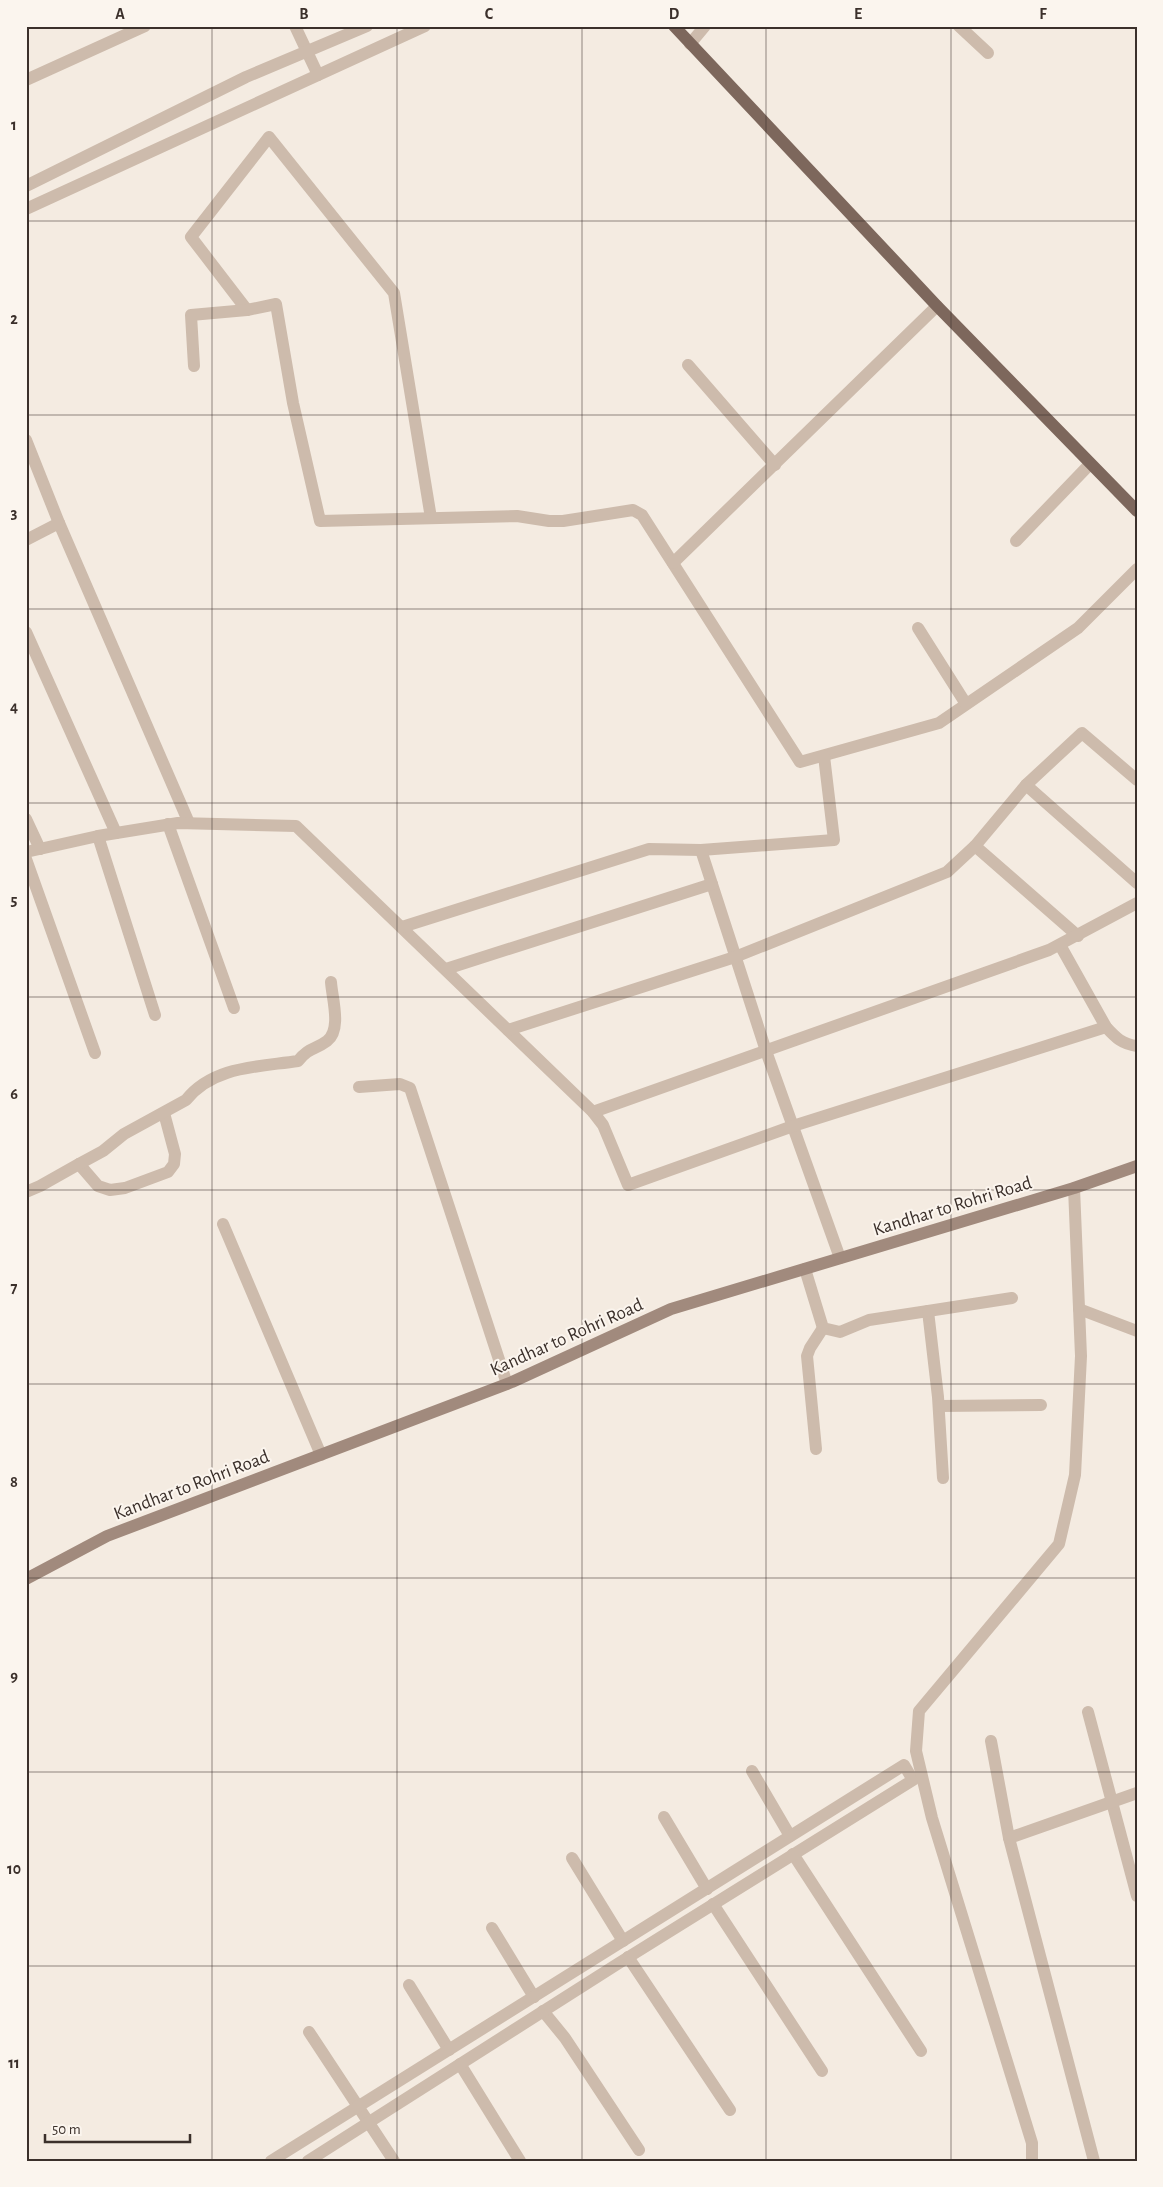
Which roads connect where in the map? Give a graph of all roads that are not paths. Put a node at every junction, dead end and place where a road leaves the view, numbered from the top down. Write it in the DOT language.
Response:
graph roads {
  1 [pos="145,26"];
  2 [pos="295,26"];
  3 [pos="367,26"];
  4 [pos="425,26"];
  5 [pos="674,26"];
  6 [pos="705,26"];
  7 [pos="959,26"];
  8 [pos="690,44"];
  9 [pos="307,52"];
  10 [pos="988,53"];
  11 [pos="318,75"];
  12 [pos="26,80"];
  13 [pos="26,186"];
  14 [pos="26,209"];
  15 [pos="938,306"];
  16 [pos="247,310"];
  17 [pos="688,365"];
  18 [pos="194,366"];
  19 [pos="26,440"];
  20 [pos="1090,464"];
  21 [pos="776,465"];
  22 [pos="1137,511"];
  23 [pos="432,518"];
  24 [pos="59,523"];
  25 [pos="26,540"];
  26 [pos="1016,541"];
  27 [pos="673,563"];
  28 [pos="1137,569"];
  29 [pos="918,628"];
  30 [pos="26,632"];
  31 [pos="966,704"];
  32 [pos="824,756"];
  33 [pos="1137,780"];
  34 [pos="1026,785"];
  35 [pos="26,819"];
  36 [pos="190,823"];
  37 [pos="168,824"];
  38 [pos="116,833"];
  39 [pos="98,836"];
  40 [pos="974,846"];
  41 [pos="40,849"];
  42 [pos="701,850"];
  43 [pos="26,852"];
  44 [pos="26,859"];
  45 [pos="1137,883"];
  46 [pos="712,884"];
  47 [pos="1133,905"];
  48 [pos="1137,919"];
  49 [pos="402,927"];
  50 [pos="1078,936"];
  51 [pos="1060,945"];
  52 [pos="736,956"];
  53 [pos="446,969"];
  54 [pos="331,982"];
  55 [pos="234,1008"];
  56 [pos="156,1015"];
  57 [pos="1106,1027"];
  58 [pos="508,1030"];
  59 [pos="1137,1046"];
  60 [pos="766,1051"];
  61 [pos="94,1053"];
  62 [pos="359,1087"];
  63 [pos="164,1112"];
  64 [pos="593,1112"];
  65 [pos="793,1126"];
  66 [pos="79,1164"];
  67 [pos="1137,1166"];
  68 [pos="1074,1188"];
  69 [pos="26,1192"];
  70 [pos="223,1224"];
  71 [pos="840,1258"];
  72 [pos="805,1269"];
  73 [pos="1012,1298"];
  74 [pos="1079,1309"];
  75 [pos="928,1311"];
  76 [pos="823,1328"];
  77 [pos="1137,1331"];
  78 [pos="506,1384"];
  79 [pos="1041,1405"];
  80 [pos="939,1406"];
  81 [pos="816,1449"];
  82 [pos="321,1455"];
  83 [pos="943,1478"];
  84 [pos="27,1577"];
  85 [pos="1088,1712"];
  86 [pos="991,1741"];
  87 [pos="752,1771"];
  88 [pos="1137,1793"];
  89 [pos="1112,1802"];
  90 [pos="664,1817"];
  91 [pos="790,1836"];
  92 [pos="1009,1838"];
  93 [pos="793,1854"];
  94 [pos="572,1858"];
  95 [pos="707,1889"];
  96 [pos="1137,1896"];
  97 [pos="713,1904"];
  98 [pos="492,1928"];
  99 [pos="623,1941"];
  100 [pos="628,1957"];
  101 [pos="408,1985"];
  102 [pos="534,1997"];
  103 [pos="543,2011"];
  104 [pos="309,2032"];
  105 [pos="448,2050"];
  106 [pos="921,2051"];
  107 [pos="460,2064"];
  108 [pos="822,2071"];
  109 [pos="359,2106"];
  110 [pos="730,2110"];
  111 [pos="370,2122"];
  112 [pos="639,2150"];
  113 [pos="271,2161"];
  114 [pos="308,2161"];
  115 [pos="394,2161"];
  116 [pos="520,2161"];
  117 [pos="1032,2161"];
  118 [pos="1094,2161"];
  1 -- 12 [label="street"];
  2 -- 9 [label="street"];
  3 -- 9 [label="street"];
  4 -- 11 [label="street"];
  5 -- 8 [label="main road"];
  6 -- 8 [label="street"];
  7 -- 10 [label="street"];
  8 -- 15 [label="main road"];
  9 -- 11 [label="street"];
  9 -- 13 [label="street"];
  11 -- 14 [label="street"];
  15 -- 20 [label="main road"];
  15 -- 21 [label="street"];
  16 -- 18 [label="street"];
  16 -- 23 [label="street"];
  16 -- 23 [label="street"];
  17 -- 21 [label="street"];
  19 -- 24 [label="street"];
  20 -- 22 [label="main road"];
  20 -- 26 [label="street"];
  21 -- 27 [label="street"];
  23 -- 27 [label="street"];
  24 -- 25 [label="street"];
  24 -- 36 [label="street"];
  27 -- 32 [label="street"];
  28 -- 31 [label="street"];
  29 -- 31 [label="street"];
  30 -- 38 [label="street"];
  31 -- 32 [label="street"];
  32 -- 42 [label="street"];
  33 -- 34 [label="street"];
  34 -- 40 [label="street"];
  34 -- 45 [label="street"];
  35 -- 41 [label="street"];
  36 -- 37 [label="street"];
  36 -- 49 [label="street"];
  37 -- 38 [label="street"];
  37 -- 55 [label="street"];
  38 -- 39 [label="street"];
  39 -- 41 [label="street"];
  39 -- 56 [label="street"];
  40 -- 50 [label="street"];
  40 -- 52 [label="street"];
  41 -- 43 [label="street"];
  42 -- 46 [label="street"];
  42 -- 49 [label="street"];
  44 -- 61 [label="street"];
  46 -- 52 [label="street"];
  46 -- 53 [label="street"];
  47 -- 48 [label="street"];
  47 -- 50 [label="street"];
  49 -- 53 [label="street"];
  50 -- 51 [label="street"];
  51 -- 57 [label="street"];
  51 -- 60 [label="street"];
  52 -- 58 [label="street"];
  52 -- 60 [label="street"];
  53 -- 58 [label="street"];
  54 -- 63 [label="street"];
  57 -- 59 [label="street"];
  57 -- 65 [label="street"];
  58 -- 64 [label="street"];
  60 -- 64 [label="street"];
  60 -- 65 [label="street"];
  62 -- 78 [label="street"];
  63 -- 66 [label="street"];
  63 -- 66 [label="street"];
  64 -- 65 [label="street"];
  65 -- 71 [label="street"];
  66 -- 69 [label="street"];
  67 -- 68 [label="street, Kandhar to Rohri Road"];
  68 -- 71 [label="street, Kandhar to Rohri Road"];
  68 -- 74 [label="street"];
  70 -- 82 [label="street"];
  71 -- 72 [label="street, Kandhar to Rohri Road"];
  72 -- 76 [label="street"];
  72 -- 78 [label="street, Kandhar to Rohri Road"];
  73 -- 75 [label="street"];
  74 -- 77 [label="street"];
  74 -- 117 [label="street"];
  75 -- 76 [label="street"];
  75 -- 80 [label="street"];
  76 -- 81 [label="street"];
  78 -- 82 [label="street, Kandhar to Rohri Road"];
  79 -- 80 [label="street"];
  80 -- 83 [label="street"];
  82 -- 84 [label="street, Kandhar to Rohri Road"];
  85 -- 89 [label="street"];
  86 -- 92 [label="street"];
  87 -- 91 [label="street"];
  88 -- 89 [label="street"];
  89 -- 92 [label="street"];
  89 -- 96 [label="street"];
  90 -- 95 [label="street"];
  91 -- 93 [label="street"];
  91 -- 95 [label="street"];
  92 -- 118 [label="street"];
  93 -- 97 [label="street"];
  93 -- 106 [label="street"];
  94 -- 99 [label="street"];
  95 -- 99 [label="street"];
  97 -- 100 [label="street"];
  97 -- 108 [label="street"];
  98 -- 102 [label="street"];
  99 -- 102 [label="street"];
  100 -- 103 [label="street"];
  100 -- 110 [label="street"];
  101 -- 105 [label="street"];
  102 -- 105 [label="street"];
  103 -- 107 [label="street"];
  103 -- 112 [label="street"];
  104 -- 109 [label="street"];
  105 -- 109 [label="street"];
  107 -- 111 [label="street"];
  107 -- 116 [label="street"];
  109 -- 111 [label="street"];
  109 -- 113 [label="street"];
  111 -- 114 [label="street"];
  111 -- 115 [label="street"];
}
